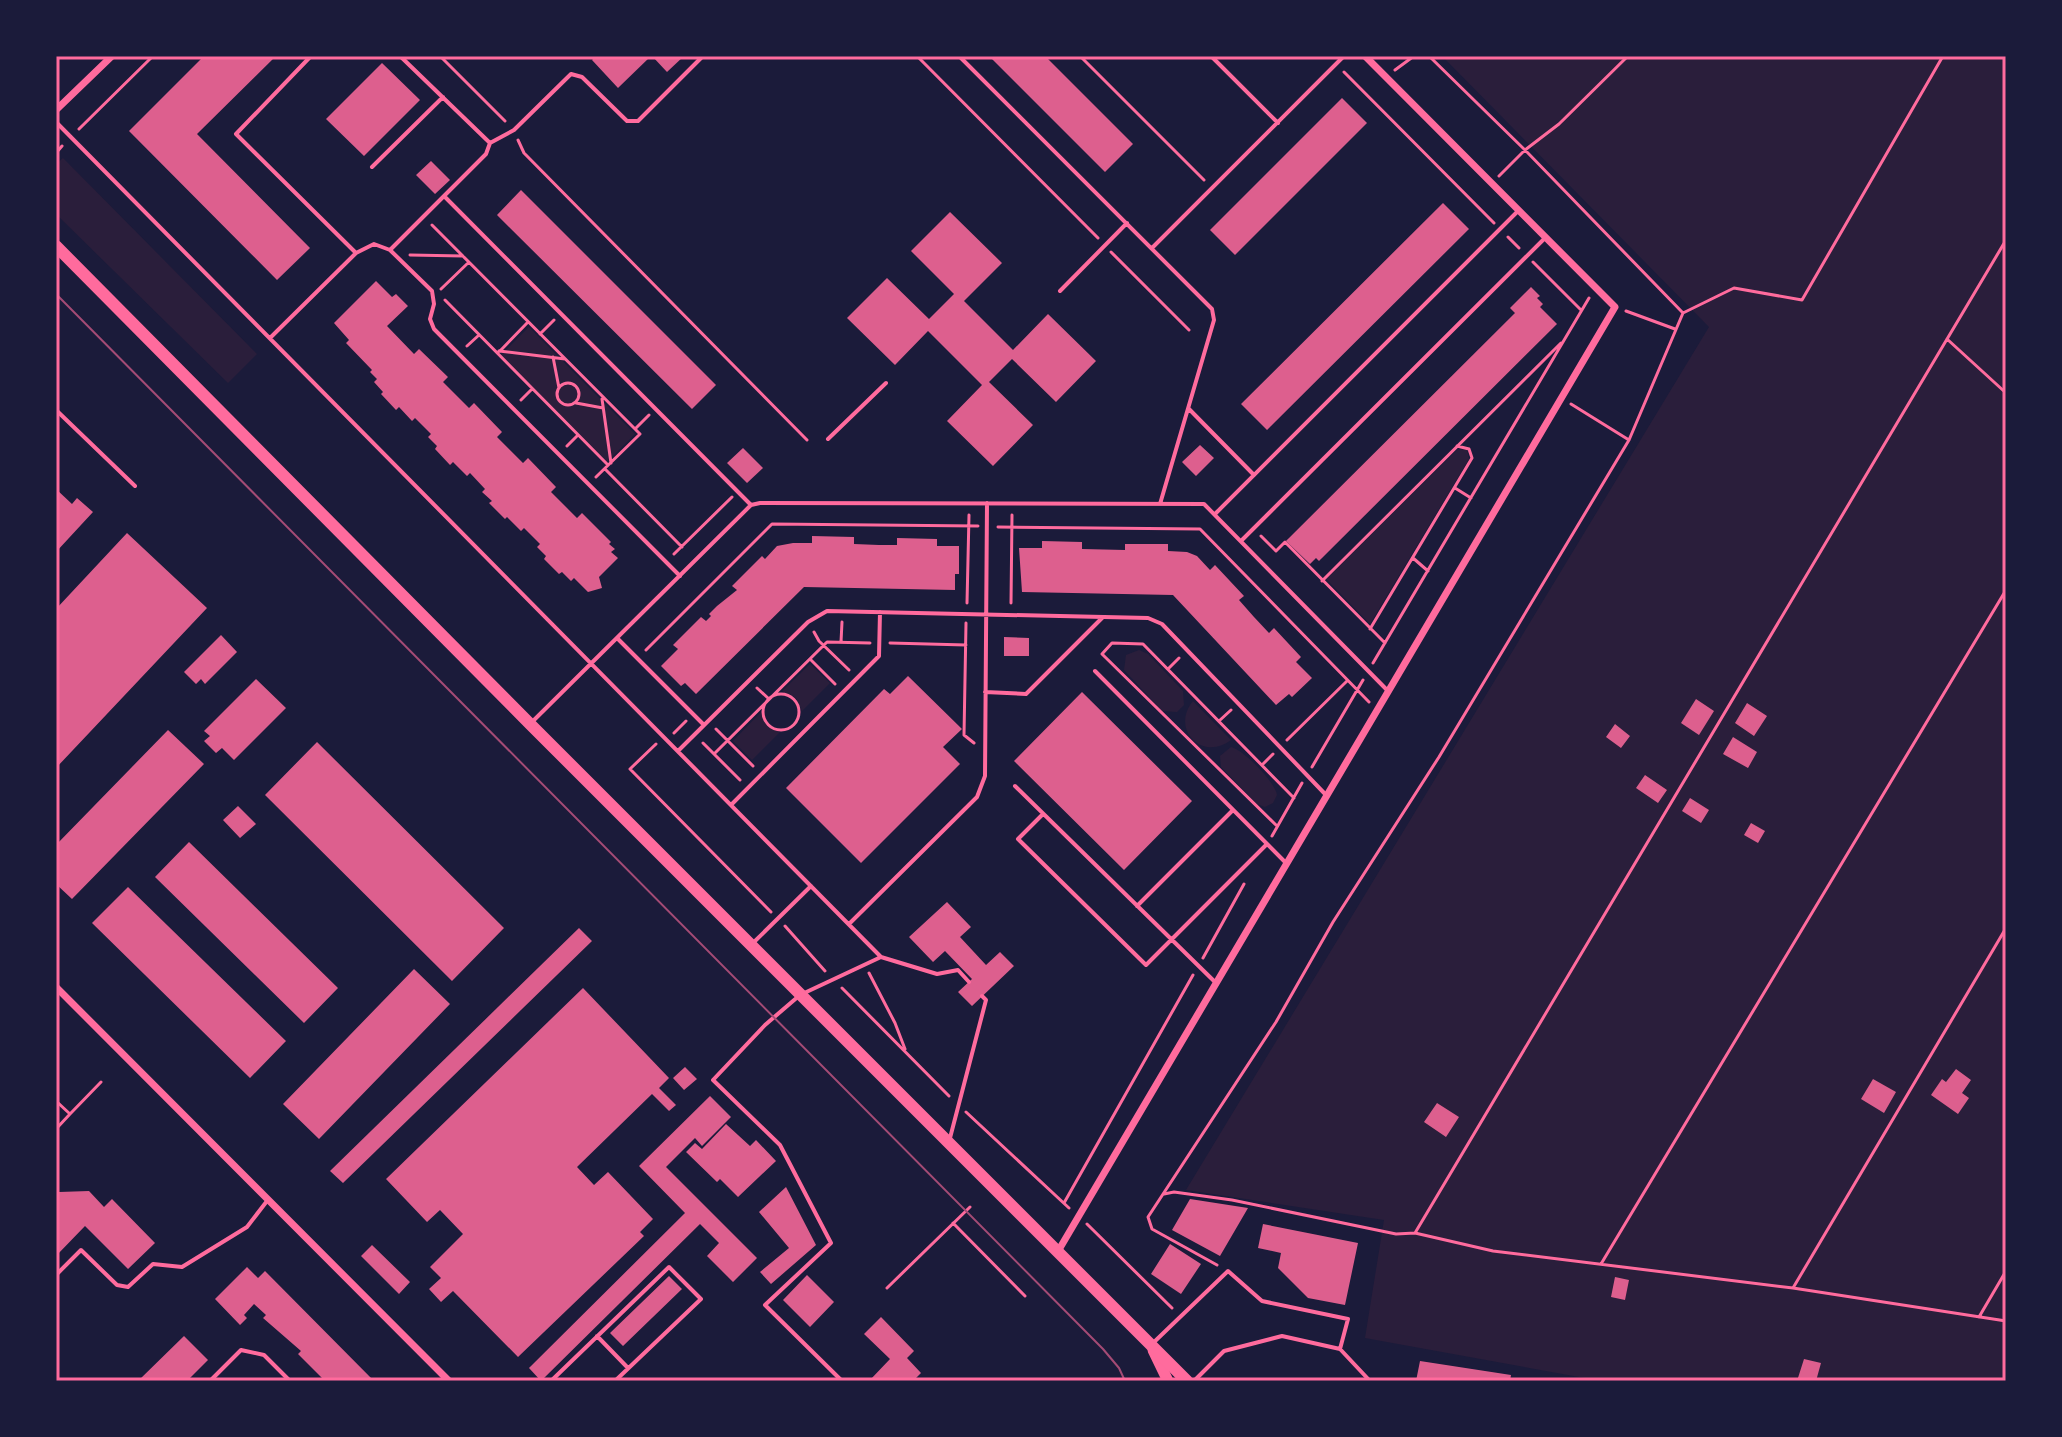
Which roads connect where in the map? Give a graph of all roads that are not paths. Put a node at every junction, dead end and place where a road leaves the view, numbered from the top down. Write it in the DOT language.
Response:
graph roads {
  1 [pos="112,56"];
  2 [pos="311,56"];
  3 [pos="400,56"];
  4 [pos="703,56"];
  5 [pos="959,56"];
  6 [pos="1211,56"];
  7 [pos="1344,56"];
  8 [pos="1365,56"];
  9 [pos="443,97"];
  10 [pos="56,110"];
  11 [pos="56,122"];
  12 [pos="1278,123"];
  13 [pos="490,143"];
  14 [pos="372,167"];
  15 [pos="444,196"];
  16 [pos="1518,211"];
  17 [pos="1127,223"];
  18 [pos="1545,238"];
  19 [pos="56,246"];
  20 [pos="1152,248"];
  21 [pos="390,250"];
  22 [pos="356,253"];
  23 [pos="1060,291"];
  24 [pos="270,338"];
  25 [pos="886,383"];
  26 [pos="1189,409"];
  27 [pos="56,410"];
  28 [pos="828,439"];
  29 [pos="1254,475"];
  30 [pos="135,486"];
  31 [pos="987,503"];
  32 [pos="1160,504"];
  33 [pos="751,505"];
  34 [pos="1216,513"];
  35 [pos="1242,540"];
  36 [pos="680,576"];
  37 [pos="880,612"];
  38 [pos="985,614"];
  39 [pos="1103,617"];
  40 [pos="617,638"];
  41 [pos="591,663"];
  42 [pos="1095,671"];
  43 [pos="1388,691"];
  44 [pos="985,692"];
  45 [pos="706,723"];
  46 [pos="530,724"];
  47 [pos="678,751"];
  48 [pos="1015,786"];
  49 [pos="1326,795"];
  50 [pos="731,805"];
  51 [pos="1233,810"];
  52 [pos="1043,814"];
  53 [pos="1267,844"];
  54 [pos="1286,863"];
  55 [pos="811,886"];
  56 [pos="1137,906"];
  57 [pos="849,924"];
  58 [pos="1171,940"];
  59 [pos="751,945"];
  60 [pos="881,957"];
  61 [pos="969,982"];
  62 [pos="1216,983"];
  63 [pos="56,987"];
  64 [pos="800,995"];
  65 [pos="982,996"];
  66 [pos="949,1145"];
  67 [pos="267,1201"];
  68 [pos="1057,1253"];
  69 [pos="56,1275"];
  70 [pos="597,1336"];
  71 [pos="1151,1346"];
  72 [pos="1340,1349"];
  73 [pos="628,1368"];
  74 [pos="210,1381"];
  75 [pos="290,1381"];
  76 [pos="449,1381"];
  77 [pos="551,1381"];
  78 [pos="615,1381"];
  79 [pos="842,1381"];
  80 [pos="1168,1381"];
  81 [pos="1187,1381"];
  82 [pos="1194,1381"];
  83 [pos="1370,1381"];
  1 -- 10 [label="street"];
  2 -- 22 [label="lane"];
  3 -- 9 [label="lane"];
  4 -- 13 [label="lane"];
  5 -- 17 [label="lane"];
  6 -- 12 [label="lane"];
  7 -- 12 [label="lane"];
  8 -- 16 [label="street"];
  9 -- 13 [label="lane"];
  9 -- 14 [label="lane"];
  11 -- 24 [label="lane"];
  12 -- 20 [label="lane"];
  13 -- 15 [label="lane"];
  15 -- 21 [label="lane"];
  15 -- 33 [label="lane"];
  16 -- 18 [label="street"];
  16 -- 29 [label="lane"];
  17 -- 20 [label="lane"];
  17 -- 23 [label="lane"];
  18 -- 35 [label="lane"];
  18 -- 43 [label="street"];
  19 -- 46 [label="highway"];
  20 -- 26 [label="lane"];
  21 -- 22 [label="lane"];
  21 -- 36 [label="lane"];
  22 -- 24 [label="lane"];
  24 -- 41 [label="lane"];
  25 -- 28 [label="lane"];
  26 -- 29 [label="lane"];
  26 -- 32 [label="lane"];
  27 -- 30 [label="lane"];
  29 -- 34 [label="lane"];
  31 -- 32 [label="lane"];
  31 -- 33 [label="lane"];
  31 -- 38 [label="lane"];
  32 -- 34 [label="lane"];
  33 -- 36 [label="lane"];
  34 -- 35 [label="lane"];
  35 -- 43 [label="lane"];
  36 -- 40 [label="lane"];
  37 -- 38 [label="lane"];
  37 -- 45 [label="lane"];
  37 -- 50 [label="lane"];
  38 -- 39 [label="lane"];
  38 -- 44 [label="lane"];
  39 -- 44 [label="lane"];
  39 -- 49 [label="lane"];
  40 -- 41 [label="lane"];
  40 -- 45 [label="lane"];
  41 -- 46 [label="lane"];
  41 -- 47 [label="lane"];
  42 -- 51 [label="lane"];
  43 -- 49 [label="street"];
  44 -- 57 [label="lane"];
  45 -- 47 [label="lane"];
  46 -- 59 [label="highway"];
  47 -- 50 [label="lane"];
  48 -- 52 [label="lane"];
  49 -- 54 [label="street"];
  50 -- 55 [label="lane"];
  51 -- 53 [label="lane"];
  51 -- 56 [label="lane"];
  52 -- 56 [label="lane"];
  52 -- 58 [label="lane"];
  53 -- 54 [label="lane"];
  53 -- 58 [label="lane"];
  54 -- 62 [label="street"];
  55 -- 57 [label="lane"];
  55 -- 59 [label="lane"];
  56 -- 58 [label="lane"];
  57 -- 60 [label="lane"];
  58 -- 62 [label="lane"];
  59 -- 64 [label="highway"];
  60 -- 61 [label="lane"];
  60 -- 64 [label="lane"];
  62 -- 68 [label="street"];
  63 -- 67 [label="street"];
  64 -- 66 [label="highway"];
  64 -- 79 [label="lane"];
  65 -- 66 [label="lane"];
  66 -- 68 [label="highway"];
  67 -- 69 [label="lane"];
  67 -- 76 [label="street"];
  68 -- 71 [label="highway"];
  70 -- 73 [label="lane"];
  70 -- 73 [label="lane"];
  70 -- 77 [label="lane"];
  71 -- 72 [label="lane"];
  71 -- 80 [label="main road"];
  71 -- 81 [label="highway"];
  72 -- 82 [label="lane"];
  72 -- 83 [label="lane"];
  73 -- 78 [label="lane"];
  74 -- 75 [label="lane"];
}
